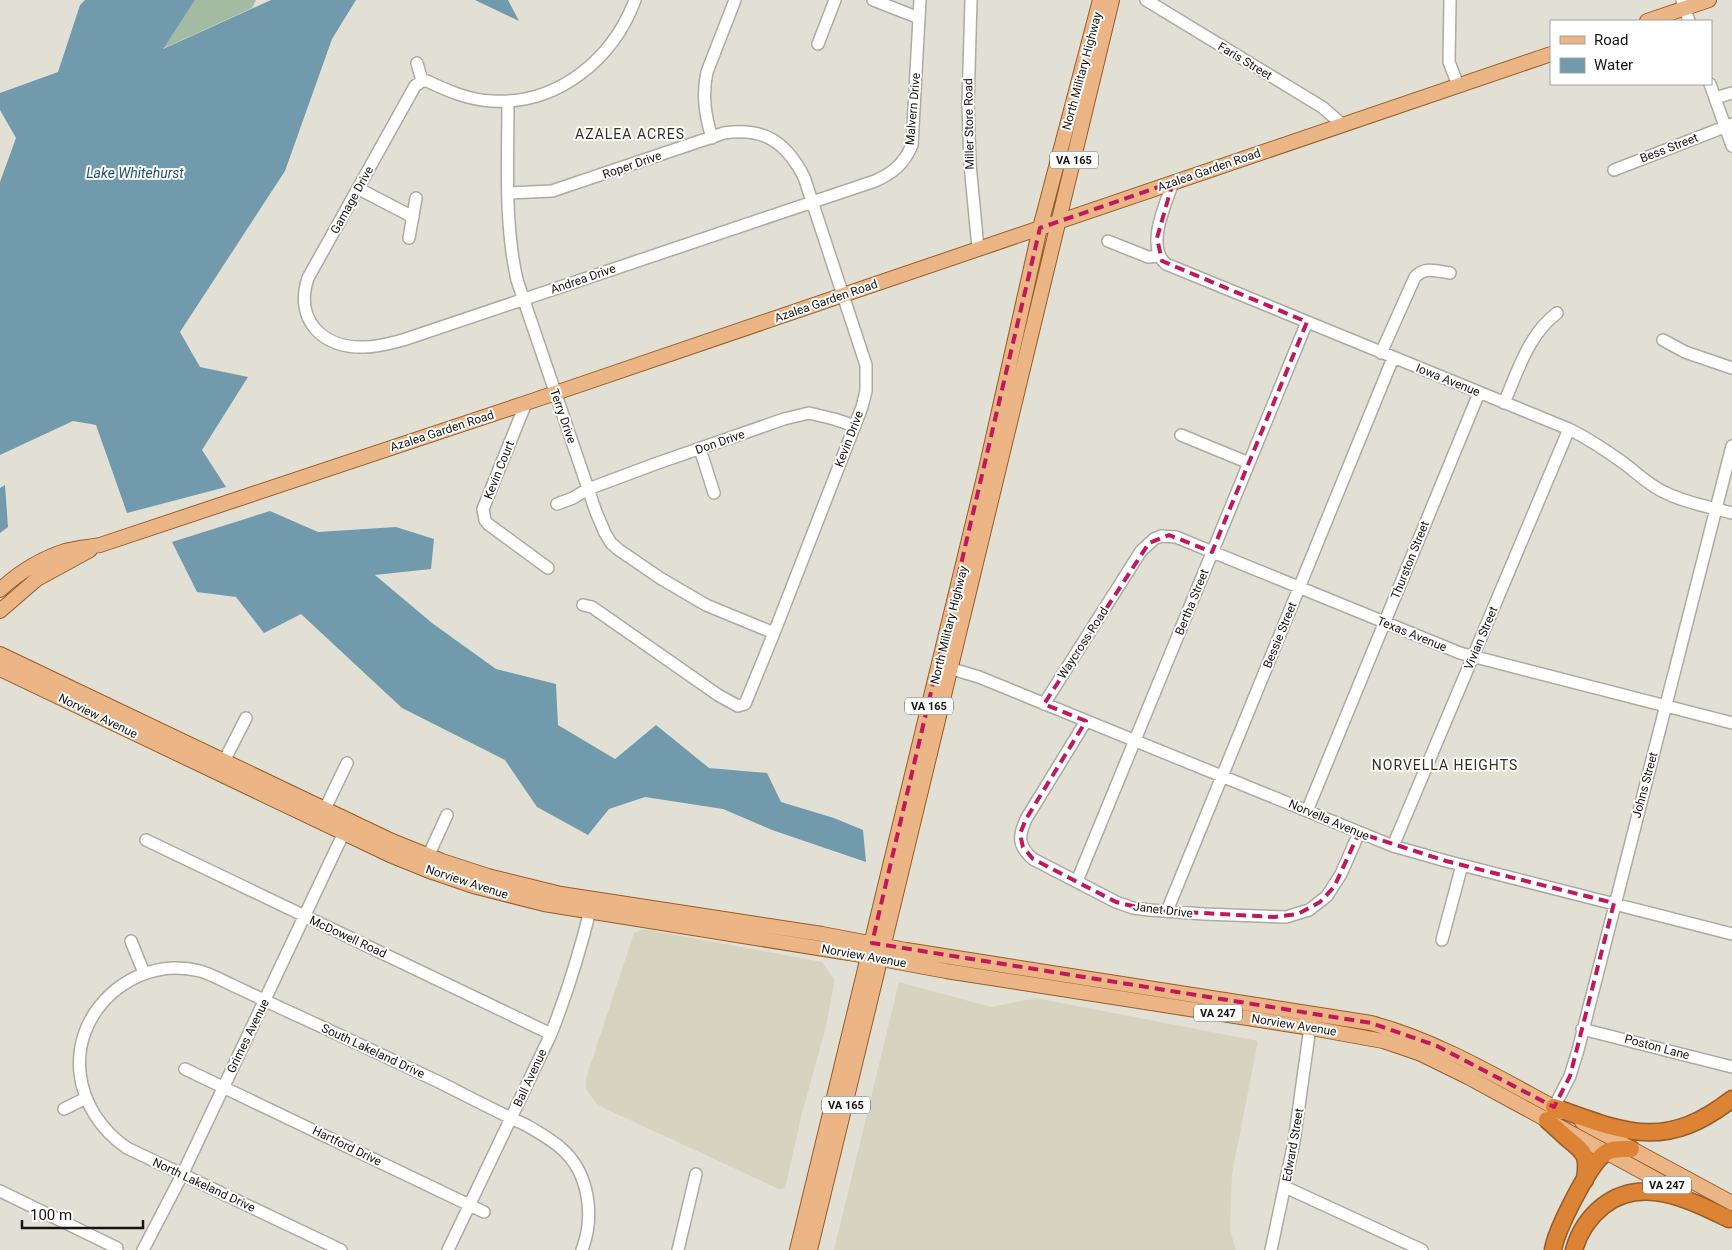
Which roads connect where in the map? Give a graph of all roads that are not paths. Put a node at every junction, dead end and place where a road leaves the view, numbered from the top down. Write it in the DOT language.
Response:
graph roads {
  1 [pos="635,0"];
  2 [pos="735,0"];
  3 [pos="835,0"];
  4 [pos="873,0"];
  5 [pos="920,0"];
  6 [pos="971,0"];
  7 [pos="1100,0"];
  8 [pos="1112,0"];
  9 [pos="1146,0"];
  10 [pos="1450,0"];
  11 [pos="1709,0"];
  12 [pos="1685,10"];
  13 [pos="919,18"];
  14 [pos="1650,20"];
  15 [pos="818,44"];
  16 [pos="1550,54"];
  17 [pos="417,63"];
  18 [pos="422,82"];
  19 [pos="1710,85"];
  20 [pos="1458,86"];
  21 [pos="1732,93"];
  22 [pos="1715,98"];
  23 [pos="508,101"];
  24 [pos="1343,125"];
  25 [pos="1728,125"];
  26 [pos="712,138"];
  27 [pos="781,145"];
  28 [pos="1732,146"];
  29 [pos="1614,170"];
  30 [pos="1173,182"];
  31 [pos="856,187"];
  32 [pos="359,189"];
  33 [pos="509,193"];
  34 [pos="416,198"];
  35 [pos="812,202"];
  36 [pos="412,217"];
  37 [pos="1059,220"];
  38 [pos="1040,228"];
  39 [pos="409,238"];
  40 [pos="1108,241"];
  41 [pos="978,248"];
  42 [pos="1159,256"];
  43 [pos="1450,273"];
  44 [pos="844,295"];
  45 [pos="524,299"];
  46 [pos="1556,313"];
  47 [pos="1307,322"];
  48 [pos="312,325"];
  49 [pos="1663,340"];
  50 [pos="1381,353"];
  51 [pos="1392,358"];
  52 [pos="1732,368"];
  53 [pos="555,392"];
  54 [pos="1479,393"];
  55 [pos="526,403"];
  56 [pos="1504,403"];
  57 [pos="855,426"];
  58 [pos="1569,429"];
  59 [pos="1181,436"];
  60 [pos="1732,446"];
  61 [pos="700,449"];
  62 [pos="1249,463"];
  63 [pos="588,489"];
  64 [pos="714,493"];
  65 [pos="557,504"];
  66 [pos="1716,508"];
  67 [pos="1732,512"];
  68 [pos="100,545"];
  69 [pos="1212,552"];
  70 [pos="548,568"];
  71 [pos="1121,582"];
  72 [pos="1299,588"];
  73 [pos="0,590"];
  74 [pos="583,606"];
  75 [pos="0,611"];
  76 [pos="1384,623"];
  77 [pos="774,633"];
  78 [pos="0,654"];
  79 [pos="1473,657"];
  80 [pos="945,667"];
  81 [pos="0,669"];
  82 [pos="1044,704"];
  83 [pos="1666,706"];
  84 [pos="246,718"];
  85 [pos="1086,721"];
  86 [pos="1732,723"];
  87 [pos="1135,741"];
  88 [pos="348,763"];
  89 [pos="221,768"];
  90 [pos="1222,777"];
  91 [pos="1307,811"];
  92 [pos="447,815"];
  93 [pos="322,816"];
  94 [pos="347,827"];
  95 [pos="1359,833"];
  96 [pos="146,840"];
  97 [pos="1393,846"];
  98 [pos="425,862"];
  99 [pos="1462,865"];
  100 [pos="1077,882"];
  101 [pos="1614,904"];
  102 [pos="591,905"];
  103 [pos="1167,912"];
  104 [pos="305,916"];
  105 [pos="1732,934"];
  106 [pos="1442,940"];
  107 [pos="131,941"];
  108 [pos="878,944"];
  109 [pos="874,958"];
  110 [pos="144,974"];
  111 [pos="265,1000"];
  112 [pos="1312,1013"];
  113 [pos="1311,1028"];
  114 [pos="1582,1029"];
  115 [pos="551,1034"];
  116 [pos="81,1046"];
  117 [pos="1732,1067"];
  118 [pos="186,1068"];
  119 [pos="224,1087"];
  120 [pos="86,1098"];
  121 [pos="1732,1099"];
  122 [pos="64,1109"];
  123 [pos="1550,1114"];
  124 [pos="511,1118"];
  125 [pos="1631,1149"];
  126 [pos="1606,1152"];
  127 [pos="696,1174"];
  128 [pos="182,1175"];
  129 [pos="1585,1181"];
  130 [pos="1285,1187"];
  131 [pos="0,1191"];
  132 [pos="470,1205"];
  133 [pos="484,1212"];
  134 [pos="1731,1214"];
  135 [pos="116,1249"];
  136 [pos="143,1250"];
  137 [pos="341,1250"];
  138 [pos="448,1250"];
  139 [pos="582,1250"];
  140 [pos="678,1250"];
  141 [pos="797,1250"];
  142 [pos="810,1250"];
  143 [pos="1271,1250"];
  144 [pos="1422,1250"];
  145 [pos="1553,1250"];
  146 [pos="1574,1250"];
  1 -- 23 [label="street"];
  2 -- 26 [label="street"];
  3 -- 15 [label="street"];
  4 -- 13 [label="street"];
  5 -- 13 [label="street, Malvern Drive"];
  6 -- 41 [label="street, Miller Store Road"];
  7 -- 38 [label="main road, North Military Highway / VA 165"];
  8 -- 37 [label="main road, North Military Highway / VA 165"];
  9 -- 24 [label="street, Faris Street"];
  10 -- 20 [label="street"];
  11 -- 12 [label="main road"];
  12 -- 14 [label="main road"];
  13 -- 31 [label="street, Malvern Drive"];
  16 -- 20 [label="main road, Azalea Garden Road"];
  17 -- 18 [label="street"];
  18 -- 23 [label="street"];
  18 -- 32 [label="street, Gamage Drive"];
  19 -- 22 [label="street"];
  20 -- 24 [label="main road, Azalea Garden Road"];
  21 -- 22 [label="street"];
  22 -- 25 [label="street"];
  23 -- 33 [label="street, Terry Drive"];
  24 -- 30 [label="main road, Azalea Garden Road"];
  25 -- 28 [label="street"];
  25 -- 29 [label="street, Bess Street"];
  26 -- 27 [label="street, Roper Drive"];
  26 -- 33 [label="street, Roper Drive"];
  27 -- 35 [label="street, Kevin Drive"];
  30 -- 37 [label="main road, Azalea Garden Road"];
  30 -- 42 [label="street"];
  31 -- 35 [label="street, Andrea Drive"];
  32 -- 36 [label="street"];
  32 -- 48 [label="street, Gamage Drive"];
  33 -- 45 [label="street, Terry Drive"];
  34 -- 36 [label="street"];
  35 -- 44 [label="street, Kevin Drive"];
  35 -- 45 [label="street, Andrea Drive"];
  36 -- 39 [label="street"];
  37 -- 38 [label="main road, Azalea Garden Road"];
  37 -- 80 [label="main road, North Military Highway / VA 165"];
  38 -- 41 [label="main road, Azalea Garden Road"];
  38 -- 80 [label="main road, North Military Highway / VA 165"];
  40 -- 42 [label="street, Iowa Avenue"];
  41 -- 44 [label="main road, Azalea Garden Road"];
  42 -- 47 [label="street, Iowa Avenue"];
  43 -- 50 [label="street"];
  44 -- 53 [label="main road, Azalea Garden Road"];
  44 -- 57 [label="street, Kevin Drive"];
  45 -- 48 [label="street, Andrea Drive"];
  45 -- 53 [label="street, Terry Drive"];
  46 -- 56 [label="street"];
  47 -- 50 [label="street, Iowa Avenue"];
  47 -- 62 [label="street, Bertha Street"];
  49 -- 52 [label="street"];
  50 -- 51 [label="street, Iowa Avenue"];
  51 -- 54 [label="street, Iowa Avenue"];
  51 -- 72 [label="street, Bessie Street"];
  53 -- 55 [label="main road, Azalea Garden Road"];
  53 -- 63 [label="street, Terry Drive"];
  54 -- 56 [label="street, Iowa Avenue"];
  54 -- 76 [label="street, Thurston Street"];
  55 -- 68 [label="main road, Azalea Garden Road"];
  55 -- 70 [label="street, Kevin Court"];
  56 -- 58 [label="street, Iowa Avenue"];
  57 -- 61 [label="street, Don Drive"];
  57 -- 77 [label="street, Kevin Drive"];
  58 -- 66 [label="street, Iowa Avenue"];
  58 -- 79 [label="street, Vivian Street"];
  59 -- 62 [label="street"];
  60 -- 66 [label="street, Johns Street"];
  61 -- 63 [label="street, Don Drive"];
  61 -- 64 [label="street"];
  62 -- 69 [label="street, Bertha Street"];
  63 -- 65 [label="street, Don Drive"];
  63 -- 77 [label="street, Terry Drive"];
  66 -- 67 [label="street, Iowa Avenue"];
  66 -- 83 [label="street, Johns Street"];
  68 -- 73 [label="main road, Azalea Garden Road"];
  68 -- 75 [label="main road, Azalea Garden Road"];
  69 -- 71 [label="street, Texas Avenue"];
  69 -- 72 [label="street, Texas Avenue"];
  69 -- 87 [label="street, Bertha Street"];
  71 -- 82 [label="street, Waycross Road"];
  72 -- 76 [label="street, Texas Avenue"];
  72 -- 90 [label="street, Bessie Street"];
  74 -- 77 [label="street, Kevin Drive"];
  76 -- 79 [label="street, Texas Avenue"];
  76 -- 91 [label="street, Thurston Street"];
  78 -- 89 [label="main road, Norview Avenue"];
  79 -- 83 [label="street, Texas Avenue"];
  79 -- 97 [label="street, Vivian Street"];
  80 -- 82 [label="street, Norvella Avenue"];
  80 -- 108 [label="main road, North Military Highway / VA 165"];
  81 -- 89 [label="main road, Norview Avenue"];
  82 -- 85 [label="street, Norvella Avenue"];
  83 -- 86 [label="street, Texas Avenue"];
  83 -- 101 [label="street, Johns Street"];
  84 -- 89 [label="street"];
  85 -- 87 [label="street, Norvella Avenue"];
  85 -- 100 [label="street, Janet Drive"];
  87 -- 90 [label="street, Norvella Avenue"];
  87 -- 100 [label="street, Bertha Street"];
  88 -- 93 [label="street"];
  89 -- 93 [label="main road, Norview Avenue"];
  90 -- 91 [label="street, Norvella Avenue"];
  90 -- 103 [label="street, Bessie Street"];
  91 -- 95 [label="street, Norvella Avenue"];
  92 -- 98 [label="street"];
  93 -- 94 [label="main road, Norview Avenue"];
  94 -- 98 [label="main road, Norview Avenue"];
  94 -- 104 [label="street, Grimes Avenue"];
  95 -- 97 [label="street, Norvella Avenue"];
  95 -- 103 [label="street, Janet Drive"];
  96 -- 104 [label="street, McDowell Road"];
  97 -- 99 [label="street, Norvella Avenue"];
  98 -- 102 [label="main road, Norview Avenue"];
  99 -- 101 [label="street, Norvella Avenue"];
  99 -- 106 [label="street"];
  100 -- 103 [label="street, Janet Drive"];
  101 -- 105 [label="street, Norvella Avenue"];
  101 -- 114 [label="street, Johns Street"];
  102 -- 108 [label="main road, Norview Avenue"];
  102 -- 109 [label="main road, Norview Avenue"];
  102 -- 115 [label="street, Ball Avenue"];
  104 -- 111 [label="street, Grimes Avenue"];
  104 -- 115 [label="street, McDowell Road"];
  107 -- 110 [label="street"];
  108 -- 109 [label="main road, North Military Highway / VA 165"];
  108 -- 112 [label="main road, Norview Avenue / VA 247"];
  109 -- 113 [label="main road, Norview Avenue / VA 247"];
  109 -- 141 [label="main road, North Military Highway / VA 165"];
  109 -- 142 [label="main road, North Military Highway / VA 165"];
  110 -- 111 [label="street, South Lakeland Drive"];
  110 -- 116 [label="street, South Lakeland Drive"];
  111 -- 119 [label="street, Grimes Avenue"];
  111 -- 124 [label="street, South Lakeland Drive"];
  112 -- 113 [label="street, Edward Street"];
  112 -- 123 [label="main road, Norview Avenue / VA 247"];
  113 -- 123 [label="main road, Norview Avenue / VA 247"];
  113 -- 130 [label="street, Edward Street"];
  114 -- 117 [label="street, Poston Lane"];
  114 -- 123 [label="street, Johns Street"];
  115 -- 124 [label="street, Ball Avenue"];
  116 -- 120 [label="street, North Lakeland Drive"];
  118 -- 119 [label="street, Hartford Drive"];
  119 -- 128 [label="street, Grimes Avenue"];
  119 -- 132 [label="street, Hartford Drive"];
  120 -- 122 [label="street"];
  120 -- 128 [label="street, North Lakeland Drive"];
  121 -- 123 [label="highway"];
  123 -- 125 [label="main road, Norview Avenue / VA 247"];
  123 -- 126 [label="main road, Norview Avenue / VA 247"];
  123 -- 129 [label="highway"];
  124 -- 132 [label="street, Ball Avenue"];
  124 -- 139 [label="street, South Lakeland Drive"];
  125 -- 126 [label="highway"];
  125 -- 134 [label="main road, Norview Avenue / VA 247"];
  126 -- 129 [label="highway"];
  126 -- 134 [label="main road, Norview Avenue / VA 247"];
  127 -- 140 [label="street"];
  128 -- 136 [label="street, Grimes Avenue"];
  128 -- 137 [label="street, North Lakeland Drive"];
  129 -- 145 [label="highway"];
  130 -- 143 [label="street"];
  130 -- 144 [label="street, Edward Street"];
  131 -- 135 [label="street"];
  132 -- 133 [label="street, Hartford Drive"];
  132 -- 138 [label="street, Ball Avenue"];
  134 -- 146 [label="highway"];
}
